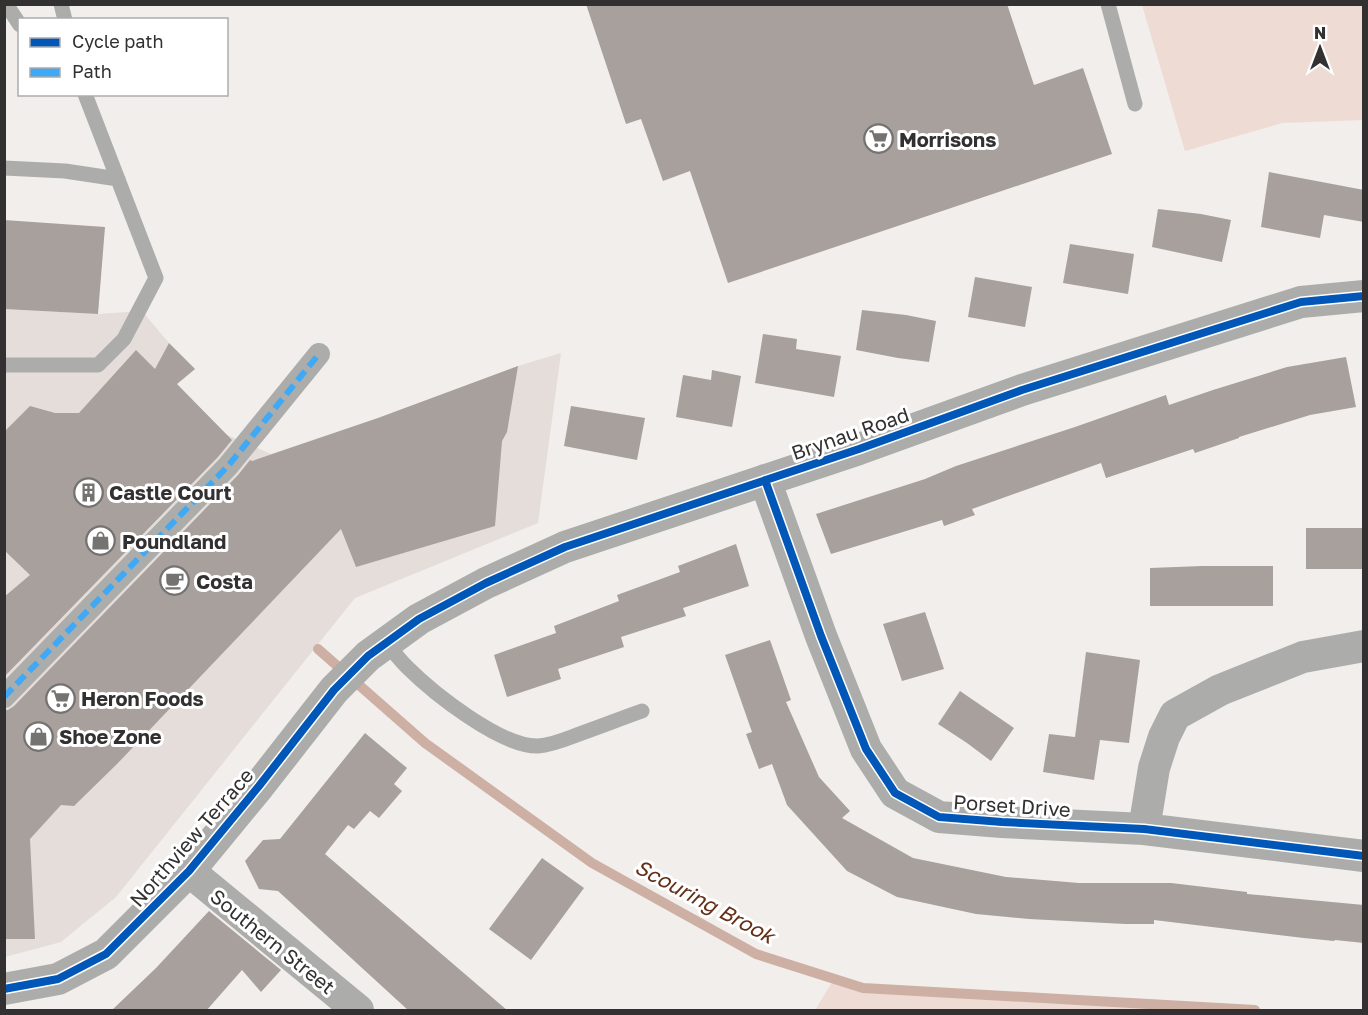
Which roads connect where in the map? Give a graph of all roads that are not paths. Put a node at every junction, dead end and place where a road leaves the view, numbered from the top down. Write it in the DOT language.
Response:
graph roads {
  1 [pos="6,4"];
  2 [pos="1107,4"];
  3 [pos="18,22"];
  4 [pos="86,96"];
  5 [pos="1135,104"];
  6 [pos="4,168"];
  7 [pos="118,179"];
  8 [pos="1364,296"];
  9 [pos="319,354"];
  10 [pos="4,365"];
  11 [pos="765,480"];
  12 [pos="1364,646"];
  13 [pos="377,649"];
  14 [pos="4,697"];
  15 [pos="642,711"];
  16 [pos="1144,829"];
  17 [pos="1364,856"];
  18 [pos="189,871"];
  19 [pos="4,989"];
  20 [pos="358,1011"];
  1 -- 3 [label="lane"];
  2 -- 5 [label="lane"];
  4 -- 7 [label="lane"];
  6 -- 7 [label="lane"];
  7 -- 10 [label="lane"];
  8 -- 11 [label="street, Brynau Road"];
  9 -- 14 [label="street"];
  11 -- 13 [label="street, Brynau Road"];
  11 -- 16 [label="street, Porset Drive"];
  12 -- 16 [label="street"];
  13 -- 15 [label="lane"];
  13 -- 18 [label="street, Northview Terrace"];
  16 -- 17 [label="street, Porset Drive"];
  18 -- 19 [label="street, Northview Terrace"];
  18 -- 20 [label="street, Southern Street"];
}
